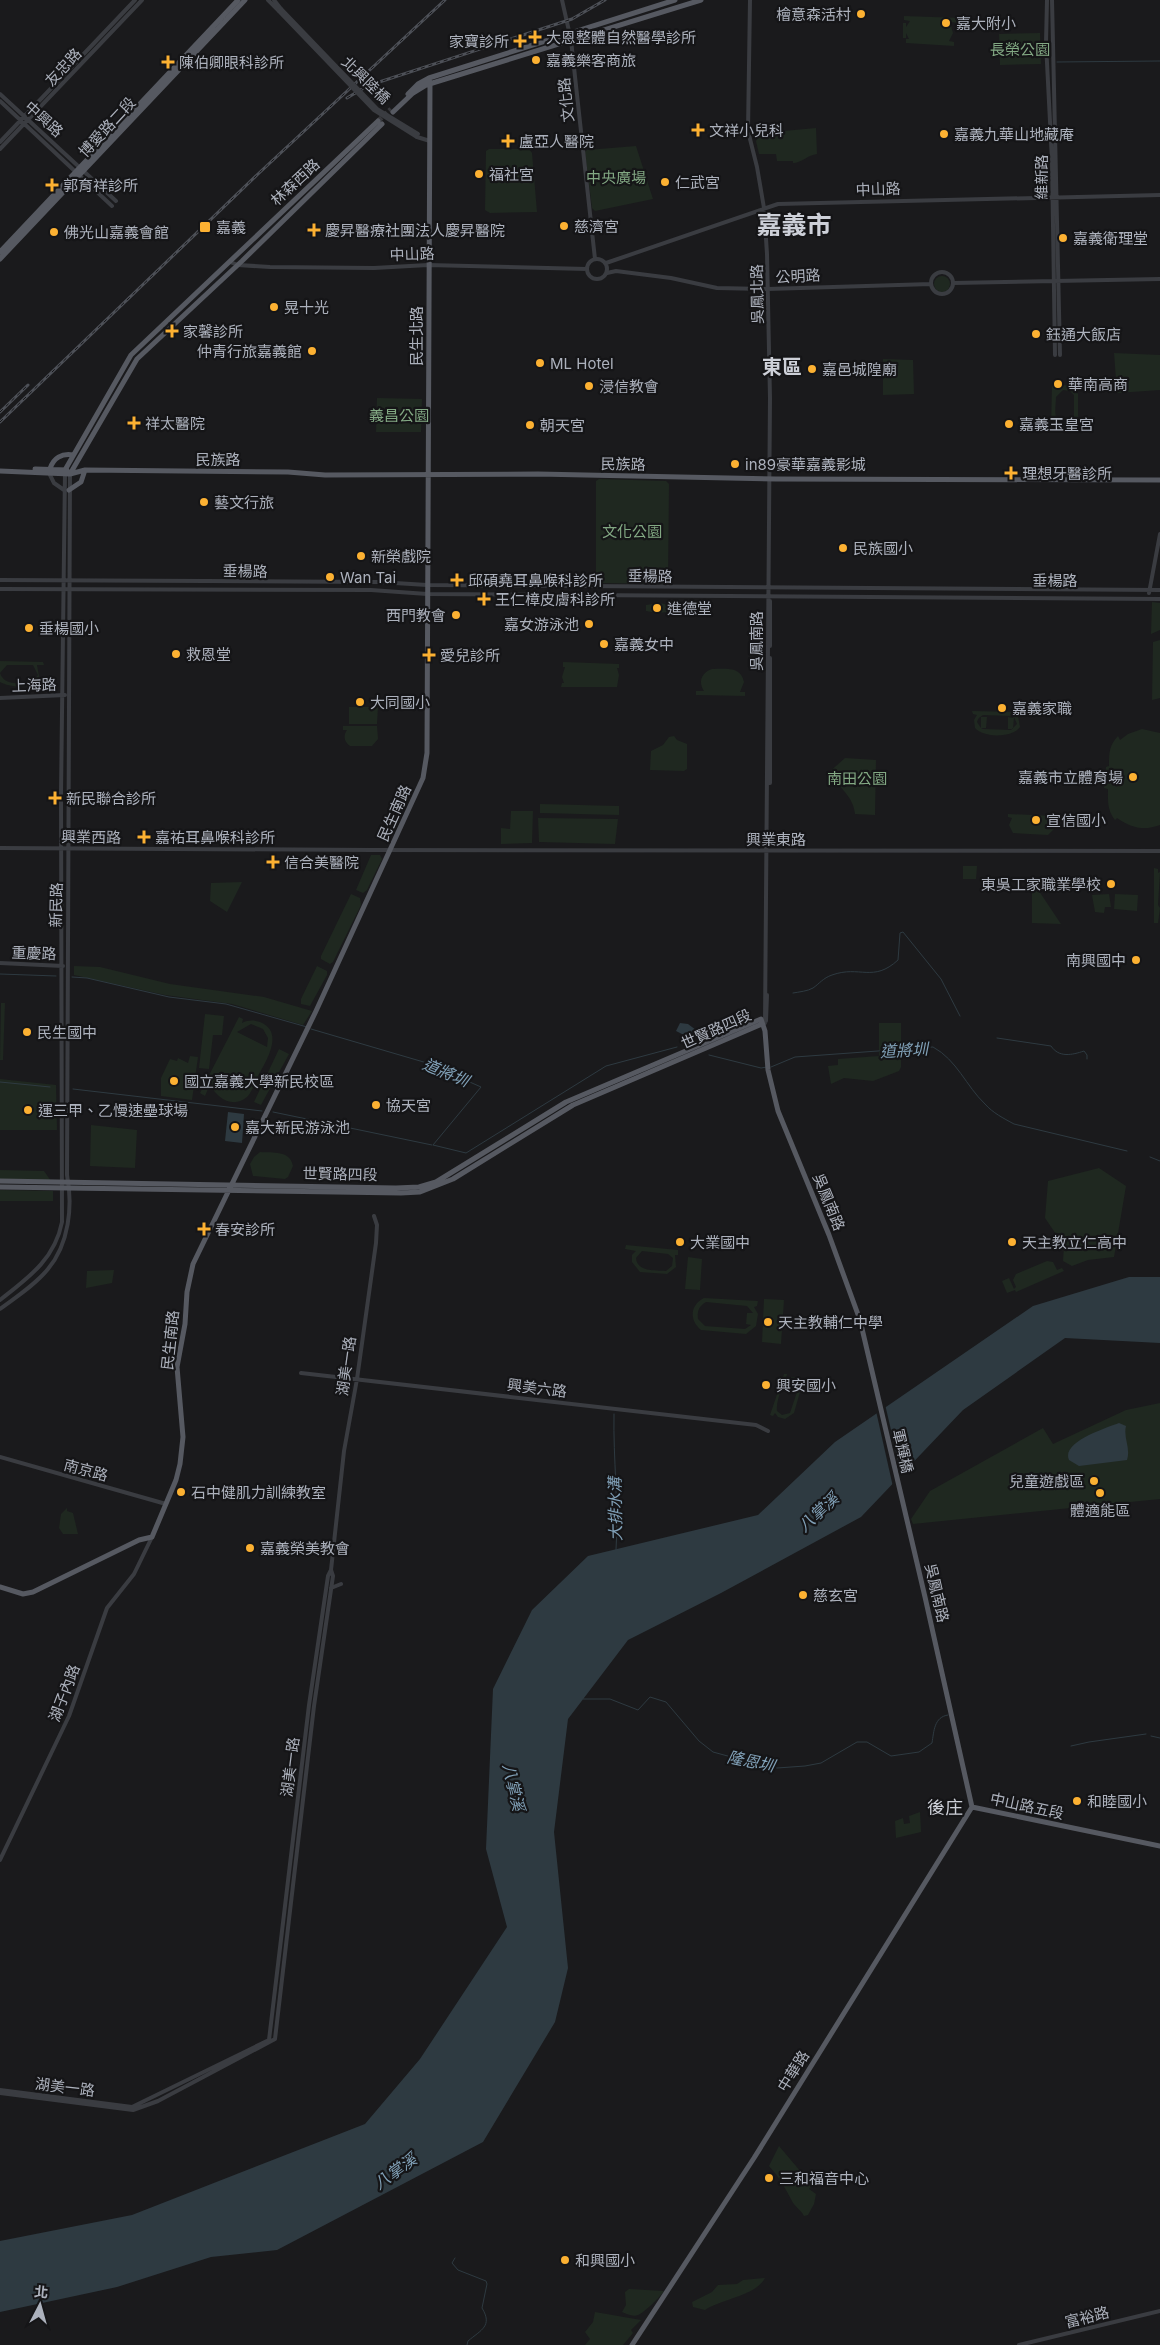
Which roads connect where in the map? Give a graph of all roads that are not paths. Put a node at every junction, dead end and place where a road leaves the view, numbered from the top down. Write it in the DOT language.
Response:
graph roads {
  1 [pos="135,0"];
  2 [pos="142,0"];
  3 [pos="238,0"];
  4 [pos="244,0"];
  5 [pos="268,0"];
  6 [pos="274,0"];
  7 [pos="562,0"];
  8 [pos="675,0"];
  9 [pos="701,0"];
  10 [pos="750,0"];
  11 [pos="1047,0"];
  12 [pos="1052,0"];
  13 [pos="280,10"];
  14 [pos="230,12"];
  15 [pos="571,34"];
  16 [pos="572,40"];
  17 [pos="428,78"];
  18 [pos="430,87"];
  19 [pos="0,94"];
  20 [pos="0,101"];
  21 [pos="27,118"];
  22 [pos="23,122"];
  23 [pos="430,141"];
  24 [pos="0,142"];
  25 [pos="0,149"];
  26 [pos="79,171"];
  27 [pos="1160,195"];
  28 [pos="1052,197"];
  29 [pos="1058,197"];
  30 [pos="116,201"];
  31 [pos="112,206"];
  32 [pos="764,208"];
  33 [pos="0,252"];
  34 [pos="595,258"];
  35 [pos="0,259"];
  36 [pos="230,262"];
  37 [pos="606,263"];
  38 [pos="238,265"];
  39 [pos="428,265"];
  40 [pos="587,269"];
  41 [pos="607,273"];
  42 [pos="1160,279"];
  43 [pos="1056,282"];
  44 [pos="953,283"];
  45 [pos="931,284"];
  46 [pos="768,289"];
  47 [pos="1055,355"];
  48 [pos="1060,355"];
  49 [pos="104,410"];
  50 [pos="73,455"];
  51 [pos="80,456"];
  52 [pos="0,470"];
  53 [pos="85,470"];
  54 [pos="50,471"];
  55 [pos="68,472"];
  56 [pos="428,473"];
  57 [pos="770,478"];
  58 [pos="1160,480"];
  59 [pos="67,490"];
  60 [pos="1160,534"];
  61 [pos="0,580"];
  62 [pos="62,580"];
  63 [pos="68,580"];
  64 [pos="427,585"];
  65 [pos="0,589"];
  66 [pos="62,589"];
  67 [pos="69,589"];
  68 [pos="769,589"];
  69 [pos="1160,590"];
  70 [pos="1149,592"];
  71 [pos="427,594"];
  72 [pos="768,596"];
  73 [pos="1148,598"];
  74 [pos="1160,599"];
  75 [pos="68,692"];
  76 [pos="63,696"];
  77 [pos="0,698"];
  78 [pos="0,848"];
  79 [pos="62,848"];
  80 [pos="68,848"];
  81 [pos="391,850"];
  82 [pos="768,851"];
  83 [pos="1160,851"];
  84 [pos="0,963"];
  85 [pos="62,966"];
  86 [pos="68,966"];
  87 [pos="62,1019"];
  88 [pos="67,1019"];
  89 [pos="764,1024"];
  90 [pos="0,1182"];
  91 [pos="65,1185"];
  92 [pos="230,1185"];
  93 [pos="0,1187"];
  94 [pos="228,1191"];
  95 [pos="374,1216"];
  96 [pos="0,1300"];
  97 [pos="0,1309"];
  98 [pos="301,1373"];
  99 [pos="357,1379"];
  100 [pos="874,1382"];
  101 [pos="768,1431"];
  102 [pos="0,1457"];
  103 [pos="166,1504"];
  104 [pos="908,1525"];
  105 [pos="152,1537"];
  106 [pos="330,1576"];
  107 [pos="341,1584"];
  108 [pos="0,1587"];
  109 [pos="331,1588"];
  110 [pos="940,1666"];
  111 [pos="972,1807"];
  112 [pos="1160,1846"];
  113 [pos="0,1860"];
  114 [pos="0,2090"];
  115 [pos="0,2093"];
  116 [pos="1160,2311"];
  117 [pos="632,2345"];
  118 [pos="1019,2345"];
  1 -- 21 [label="street, 友忠路"];
  2 -- 21 [label="street, 友忠路"];
  3 -- 14 [label="main road"];
  4 -- 14 [label="main road"];
  5 -- 13 [label="street"];
  6 -- 13 [label="street"];
  7 -- 15 [label="street, 文化路"];
  8 -- 15 [label="main road"];
  9 -- 16 [label="main road"];
  10 -- 32 [label="street, 吳鳳北路"];
  11 -- 28 [label="street, 維新路"];
  12 -- 29 [label="street, 維新路"];
  13 -- 23 [label="street, 北興陸橋, bridge"];
  14 -- 26 [label="main road, 博愛路二段"];
  15 -- 16 [label="street, 文化路"];
  15 -- 17 [label="main road"];
  16 -- 18 [label="main road"];
  16 -- 34 [label="street, 文化路"];
  17 -- 18 [label="main road, 民生北路"];
  17 -- 18 [label="main road"];
  18 -- 23 [label="main road, 民生北路"];
  19 -- 21 [label="street, 中興路"];
  20 -- 22 [label="street, 中興路"];
  21 -- 22 [label="street, 友忠路"];
  21 -- 26 [label="street, 中興路"];
  22 -- 24 [label="street, 友忠路"];
  22 -- 25 [label="street, 友忠路"];
  22 -- 26 [label="street, 中興路"];
  23 -- 39 [label="main road, 民生北路"];
  26 -- 30 [label="street, 中興路"];
  26 -- 31 [label="street, 中興路"];
  26 -- 33 [label="main road, 博愛路二段"];
  26 -- 35 [label="main road, 博愛路二段"];
  27 -- 29 [label="street, 中山路"];
  28 -- 29 [label="street, 中山路"];
  28 -- 32 [label="street, 中山路"];
  28 -- 43 [label="street, 維新路"];
  29 -- 43 [label="street, 維新路"];
  32 -- 37 [label="street, 中山路"];
  32 -- 46 [label="street, 吳鳳北路"];
  34 -- 37 [label="street"];
  34 -- 40 [label="street"];
  36 -- 38 [label="street, 中山路"];
  36 -- 38 [label="main road, 林森西路"];
  36 -- 49 [label="main road"];
  37 -- 41 [label="street"];
  38 -- 39 [label="street, 中山路"];
  38 -- 49 [label="main road"];
  39 -- 40 [label="street, 中山路"];
  39 -- 56 [label="main road, 民生北路"];
  40 -- 41 [label="street"];
  41 -- 46 [label="street, 公明路"];
  42 -- 43 [label="street, 公明路"];
  43 -- 44 [label="street, 公明路"];
  43 -- 47 [label="street, 維新路"];
  43 -- 48 [label="street, 維新路"];
  44 -- 45 [label="street, 公明路"];
  44 -- 45 [label="street, 公明路"];
  45 -- 46 [label="street, 公明路"];
  46 -- 57 [label="street, 吳鳳北路"];
  49 -- 50 [label="main road"];
  49 -- 51 [label="main road"];
  50 -- 54 [label="main road"];
  50 -- 55 [label="main road"];
  51 -- 53 [label="main road"];
  51 -- 55 [label="main road"];
  52 -- 54 [label="main road, 民族路"];
  53 -- 55 [label="main road, 民族路"];
  53 -- 56 [label="main road, 民族路"];
  53 -- 59 [label="main road"];
  54 -- 55 [label="main road, 民族路"];
  54 -- 59 [label="street"];
  55 -- 59 [label="street, 新民路"];
  56 -- 57 [label="main road, 民族路"];
  56 -- 64 [label="main road, 民生北路"];
  57 -- 58 [label="main road, 民族路"];
  57 -- 68 [label="street, 吳鳳北路"];
  59 -- 62 [label="street, 新民路"];
  59 -- 63 [label="street, 新民路"];
  60 -- 70 [label="street"];
  61 -- 62 [label="street, 垂楊路"];
  62 -- 63 [label="street, 垂楊路"];
  62 -- 66 [label="street, 新民路"];
  63 -- 64 [label="street, 垂楊路"];
  63 -- 67 [label="street, 新民路"];
  64 -- 68 [label="street, 垂楊路"];
  64 -- 71 [label="main road, 民生北路"];
  65 -- 66 [label="street, 垂楊路"];
  66 -- 67 [label="street, 垂楊路"];
  66 -- 76 [label="street, 新民路"];
  67 -- 71 [label="street, 垂楊路"];
  67 -- 75 [label="street, 新民路"];
  68 -- 70 [label="street, 垂楊路"];
  68 -- 72 [label="street, 吳鳳南路"];
  69 -- 70 [label="street, 垂楊路"];
  70 -- 73 [label="street"];
  71 -- 72 [label="street, 垂楊路"];
  71 -- 81 [label="main road, 民生南路"];
  72 -- 73 [label="street, 垂楊路"];
  72 -- 82 [label="street, 吳鳳南路"];
  73 -- 74 [label="street, 垂楊路"];
  75 -- 76 [label="street, 上海路"];
  75 -- 80 [label="street, 新民路"];
  76 -- 77 [label="street, 上海路"];
  76 -- 79 [label="street, 新民路"];
  78 -- 79 [label="street, 興業西路"];
  79 -- 80 [label="street, 興業西路"];
  79 -- 85 [label="street, 新民路"];
  80 -- 81 [label="street, 興業西路"];
  80 -- 86 [label="street, 新民路"];
  81 -- 82 [label="street, 興業東路"];
  81 -- 92 [label="main road, 民生南路"];
  82 -- 83 [label="street, 興業東路"];
  82 -- 89 [label="street, 吳鳳南路"];
  84 -- 85 [label="street, 重慶路"];
  85 -- 86 [label="street, 重慶路"];
  85 -- 87 [label="street, 新民路"];
  86 -- 88 [label="street, 新民路"];
  87 -- 88 [label="street"];
  87 -- 91 [label="street, 新民路"];
  88 -- 91 [label="street, 新民路"];
  89 -- 92 [label="main road, 世賢路四段"];
  89 -- 94 [label="main road, 世賢路四段"];
  89 -- 100 [label="main road, 吳鳳南路"];
  90 -- 91 [label="main road"];
  91 -- 92 [label="main road, 世賢路四段"];
  91 -- 93 [label="main road"];
  91 -- 94 [label="main road, 世賢路四段"];
  91 -- 96 [label="street, 新民路"];
  91 -- 97 [label="street, 新民路"];
  92 -- 94 [label="main road, 民生南路"];
  94 -- 103 [label="main road, 民生南路"];
  95 -- 99 [label="street, 湖美一路"];
  98 -- 99 [label="street, 興美六路"];
  99 -- 101 [label="street, 興美六路"];
  99 -- 106 [label="street, 湖美一路"];
  100 -- 104 [label="main road, 軍輝橋"];
  102 -- 103 [label="street, 南京路"];
  103 -- 105 [label="main road, 民生南路"];
  104 -- 110 [label="main road, 吳鳳南路"];
  105 -- 108 [label="main road"];
  105 -- 113 [label="street, 湖子內路"];
  106 -- 109 [label="street"];
  106 -- 114 [label="street, 湖美一路"];
  107 -- 109 [label="street"];
  109 -- 115 [label="street, 湖美一路"];
  110 -- 111 [label="main road, 中山路五段"];
  111 -- 112 [label="main road, 中山路五段"];
  111 -- 117 [label="main road, 中華路"];
  116 -- 118 [label="street, 富裕路"];
}
